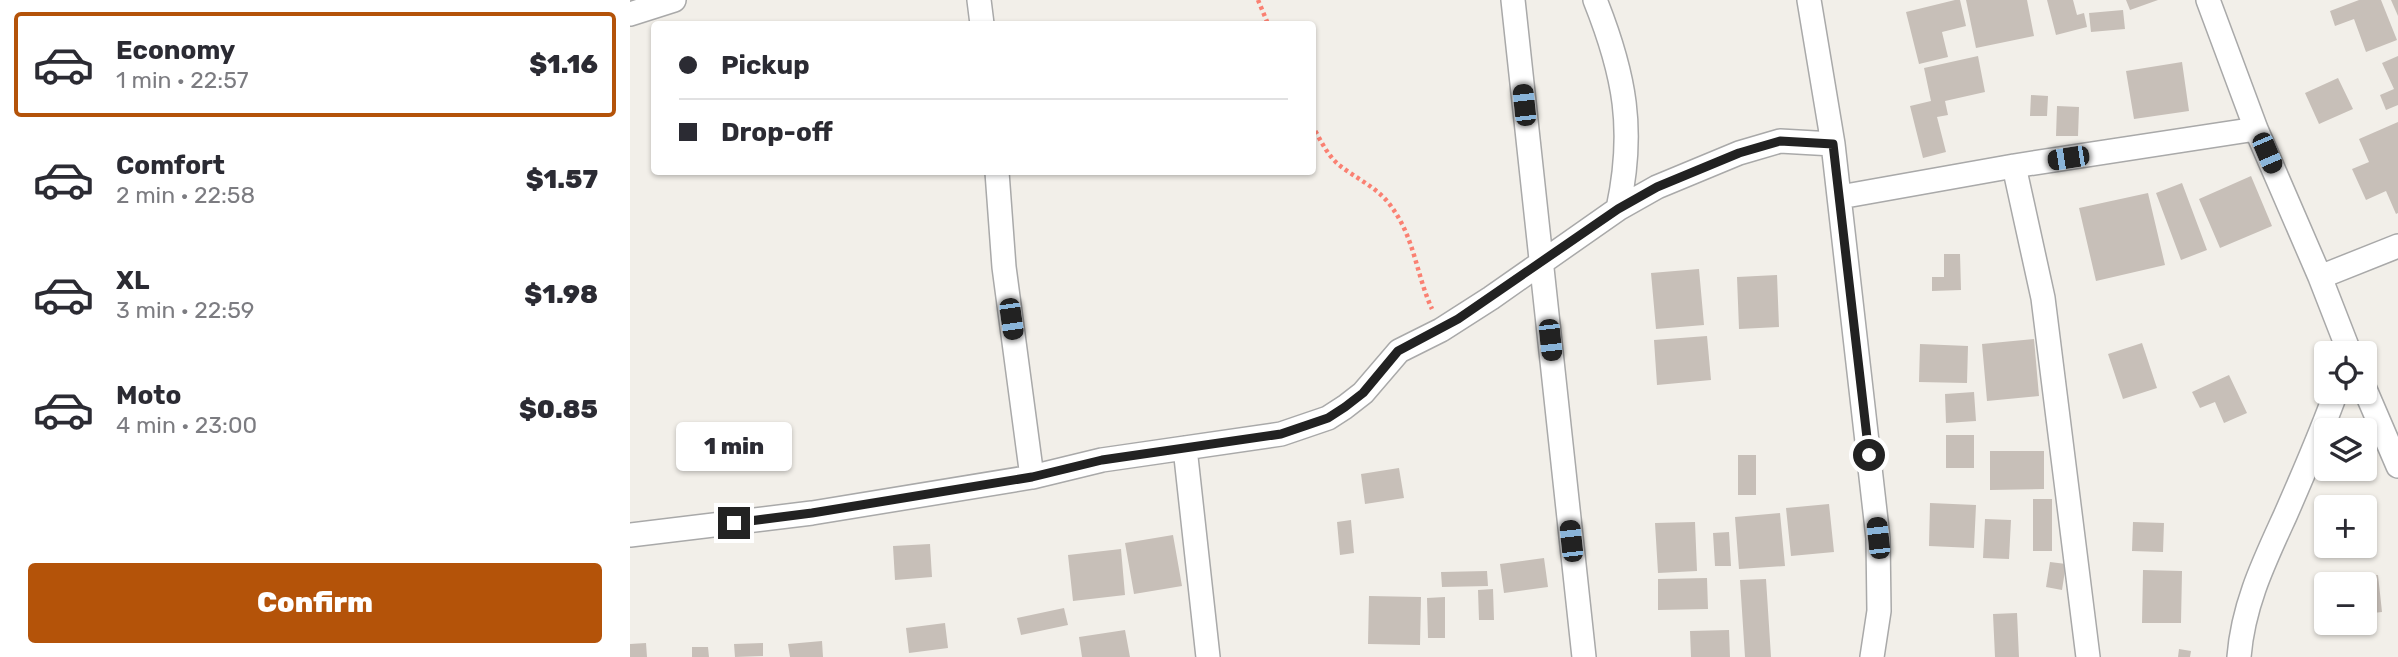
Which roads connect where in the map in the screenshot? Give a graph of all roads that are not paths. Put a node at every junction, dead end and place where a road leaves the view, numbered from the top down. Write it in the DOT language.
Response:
graph roads {
  1 [pos="674,0"];
  2 [pos="979,0"];
  3 [pos="1513,0"];
  4 [pos="1595,0"];
  5 [pos="1809,0"];
  6 [pos="2213,2"];
  7 [pos="630,14"];
  8 [pos="982,21"];
  9 [pos="2256,129"];
  10 [pos="1833,144"];
  11 [pos="2014,166"];
  12 [pos="997,175"];
  13 [pos="1840,197"];
  14 [pos="1618,209"];
  15 [pos="2398,246"];
  16 [pos="1541,263"];
  17 [pos="2320,277"];
  18 [pos="2344,341"];
  19 [pos="2332,404"];
  20 [pos="2371,404"];
  21 [pos="1185,447"];
  22 [pos="2398,466"];
  23 [pos="1032,477"];
  24 [pos="630,535"];
  25 [pos="1208,657"];
  26 [pos="1584,657"];
  27 [pos="1872,657"];
  28 [pos="2088,657"];
  29 [pos="2239,657"];
  1 -- 7 [label="street"];
  2 -- 8 [label="street"];
  3 -- 16 [label="street"];
  4 -- 14 [label="street"];
  5 -- 10 [label="street"];
  6 -- 9 [label="street"];
  9 -- 11 [label="street"];
  9 -- 17 [label="street"];
  10 -- 13 [label="street"];
  10 -- 14 [label="street"];
  11 -- 13 [label="street"];
  11 -- 28 [label="street"];
  12 -- 23 [label="street"];
  13 -- 27 [label="street"];
  14 -- 16 [label="street"];
  15 -- 17 [label="street"];
  16 -- 21 [label="street"];
  16 -- 26 [label="street"];
  17 -- 18 [label="street"];
  19 -- 29 [label="street"];
  20 -- 22 [label="street"];
  21 -- 23 [label="street"];
  21 -- 25 [label="street"];
  23 -- 24 [label="street"];
}
